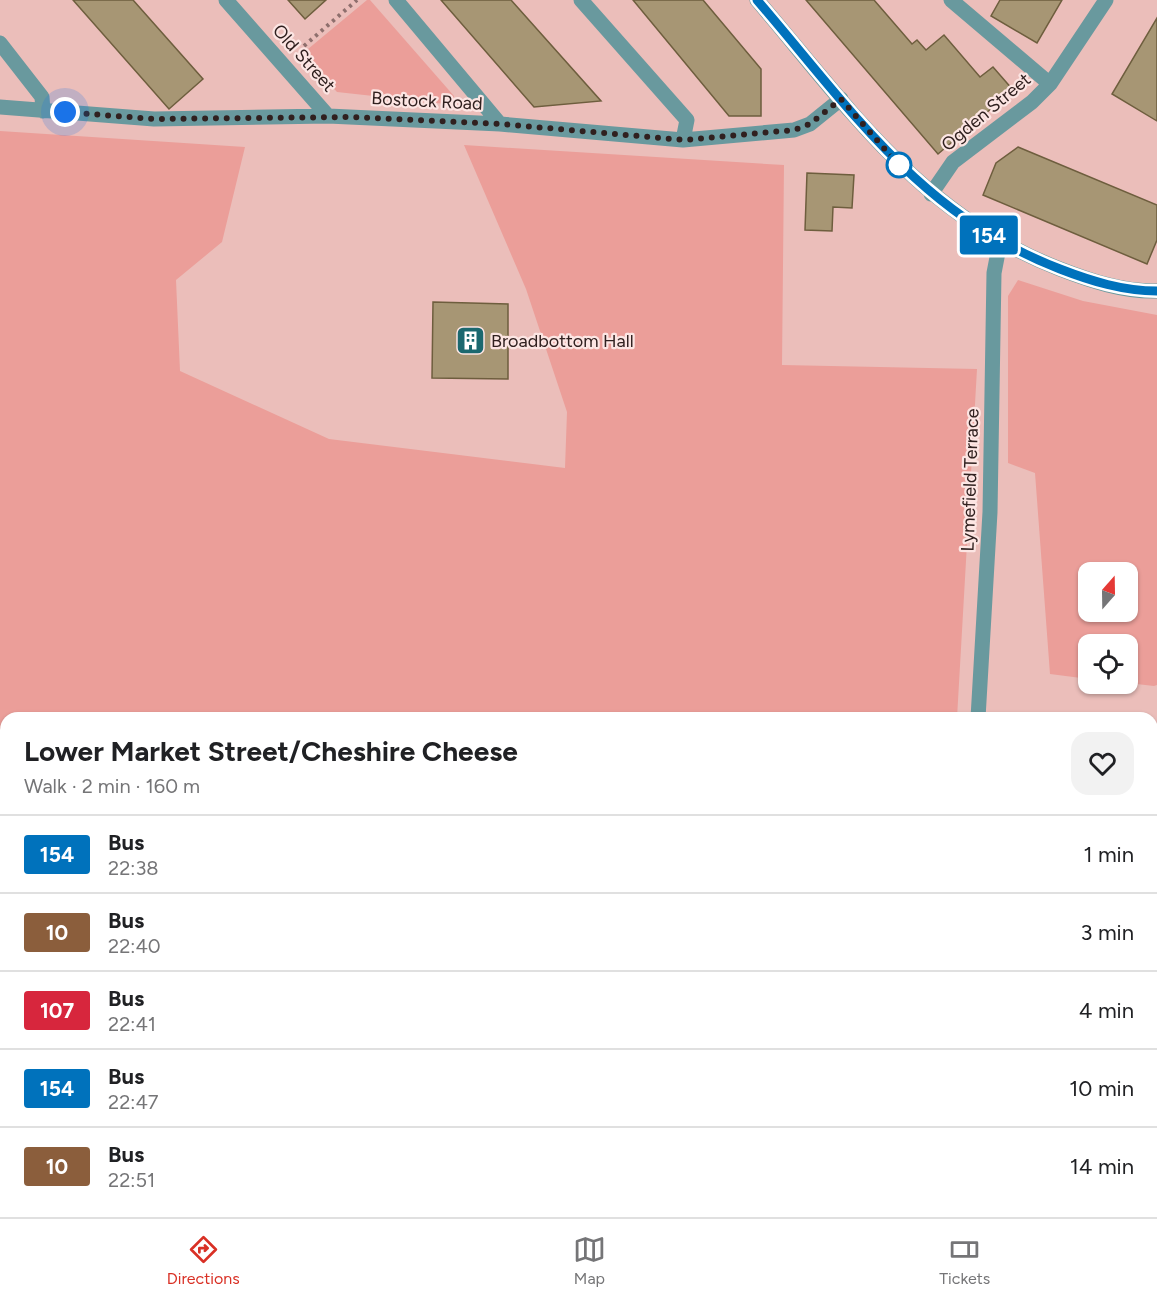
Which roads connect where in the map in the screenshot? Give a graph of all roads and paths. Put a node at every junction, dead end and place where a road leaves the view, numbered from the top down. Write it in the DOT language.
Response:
graph roads {
  1 [pos="226,0"];
  2 [pos="357,0"];
  3 [pos="396,0"];
  4 [pos="581,0"];
  5 [pos="757,0"];
  6 [pos="951,0"];
  7 [pos="1106,0"];
  8 [pos="0,44"];
  9 [pos="283,65"];
  10 [pos="1050,84"];
  11 [pos="841,99"];
  12 [pos="0,107"];
  13 [pos="43,111"];
  14 [pos="328,116"];
  15 [pos="501,124"];
  16 [pos="684,140"];
  17 [pos="931,194"];
  18 [pos="1000,242"];
  19 [pos="1157,291"];
  20 [pos="978,712"];
  1 -- 9 [label="street, Old Street"];
  2 -- 9 [label="path"];
  3 -- 15 [label="street"];
  4 -- 16 [label="street"];
  5 -- 11 [label="street"];
  6 -- 10 [label="street"];
  7 -- 10 [label="street, Ogden Street"];
  8 -- 13 [label="street"];
  9 -- 14 [label="street, Old Street"];
  10 -- 17 [label="street, Ogden Street"];
  11 -- 16 [label="street, Bostock Road"];
  11 -- 17 [label="street"];
  12 -- 13 [label="street, Bostock Road"];
  13 -- 14 [label="street, Bostock Road"];
  14 -- 15 [label="street, Bostock Road"];
  15 -- 16 [label="street, Bostock Road"];
  17 -- 18 [label="street"];
  18 -- 19 [label="street"];
  18 -- 20 [label="street, Lymefield Terrace"];
}
